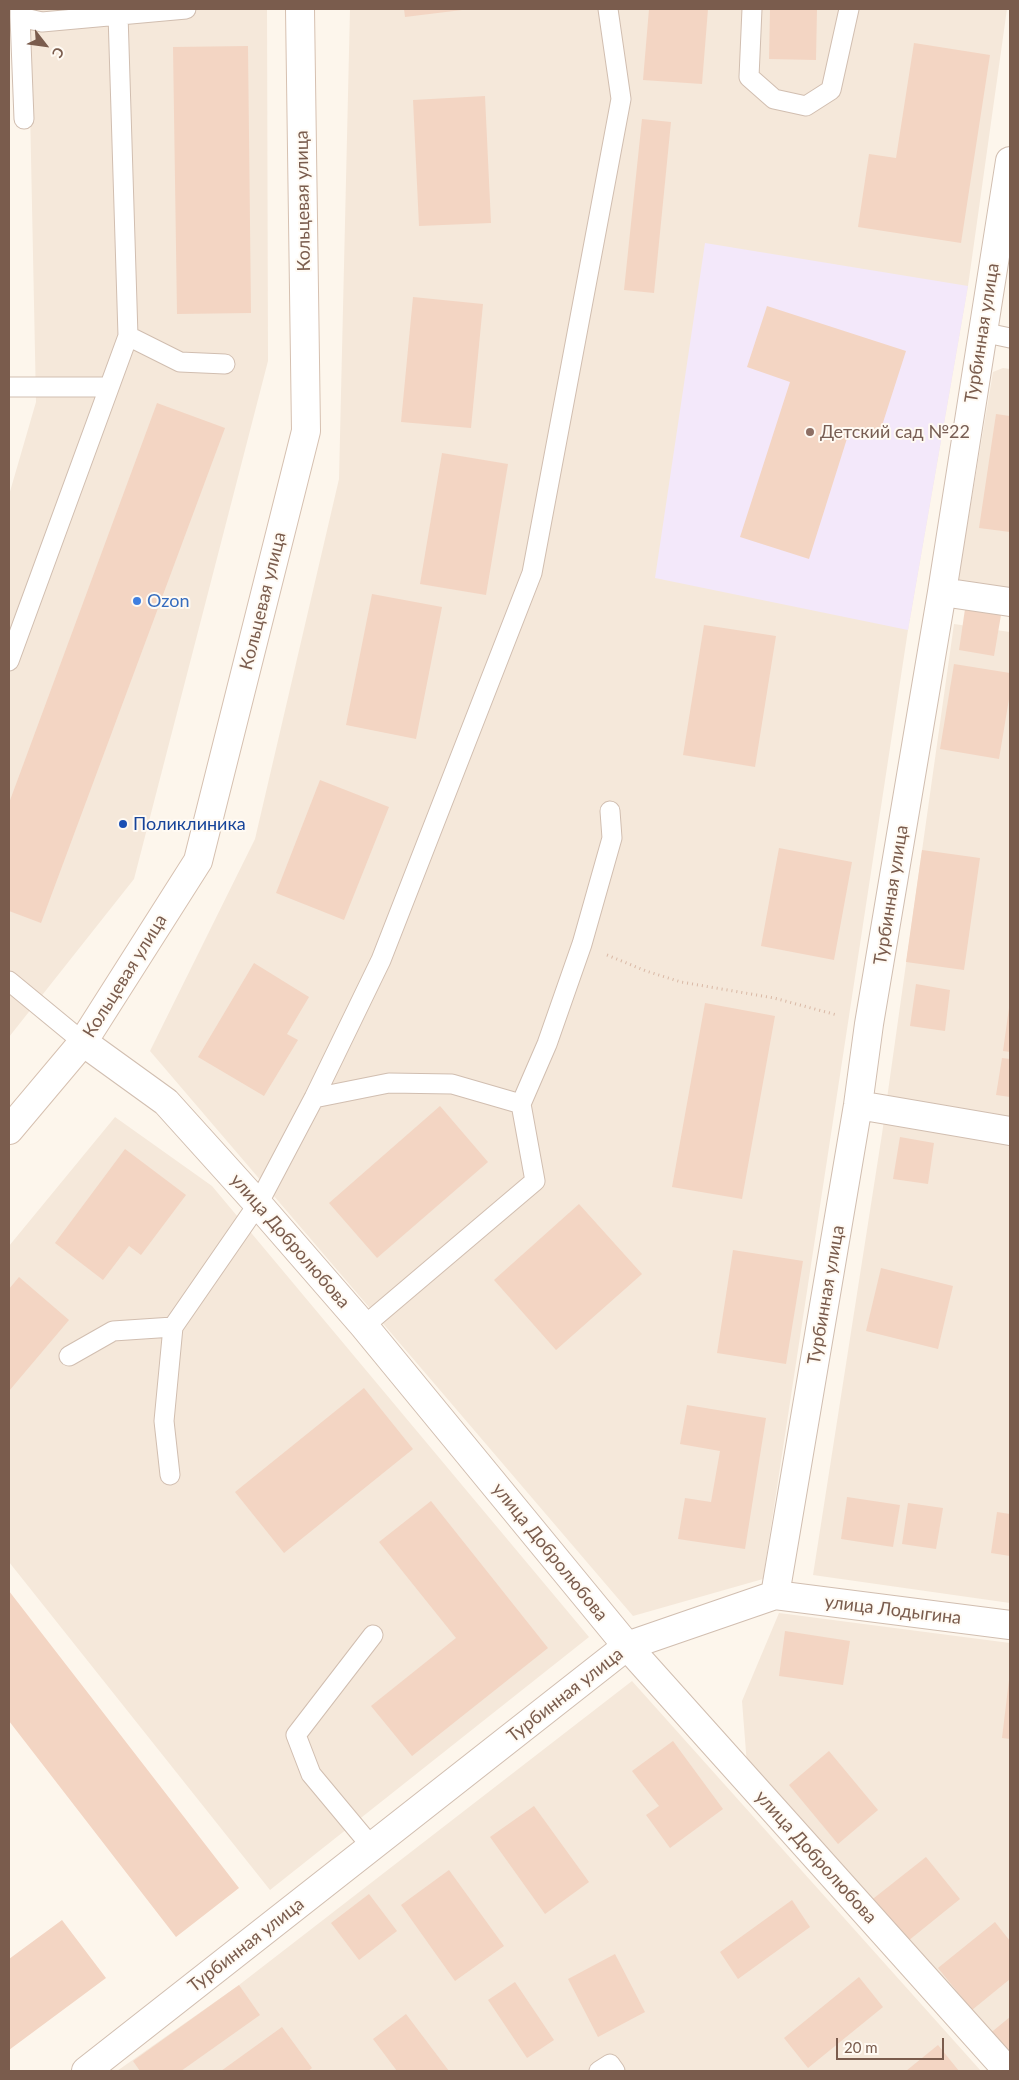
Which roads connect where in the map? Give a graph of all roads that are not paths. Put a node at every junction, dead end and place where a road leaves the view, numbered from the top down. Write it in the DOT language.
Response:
graph roads {
  1 [pos="186,9"];
  2 [pos="300,9"];
  3 [pos="608,9"];
  4 [pos="752,9"];
  5 [pos="849,9"];
  6 [pos="20,13"];
  7 [pos="118,14"];
  8 [pos="24,119"];
  9 [pos="1010,161"];
  10 [pos="982,332"];
  11 [pos="128,336"];
  12 [pos="1010,338"];
  13 [pos="226,364"];
  14 [pos="9,387"];
  15 [pos="109,387"];
  16 [pos="942,592"];
  17 [pos="1010,602"];
  18 [pos="9,661"];
  19 [pos="610,811"];
  20 [pos="9,981"];
  21 [pos="83,1042"];
  22 [pos="314,1098"];
  23 [pos="521,1104"];
  24 [pos="858,1105"];
  25 [pos="9,1130"];
  26 [pos="1010,1131"];
  27 [pos="258,1204"];
  28 [pos="364,1326"];
  29 [pos="173,1327"];
  30 [pos="69,1356"];
  31 [pos="170,1475"];
  32 [pos="775,1595"];
  33 [pos="1010,1625"];
  34 [pos="373,1635"];
  35 [pos="627,1646"];
  36 [pos="372,1846"];
  37 [pos="86,2071"];
  38 [pos="599,2071"];
  39 [pos="615,2071"];
  40 [pos="1008,2071"];
  1 -- 7 [label="lane"];
  2 -- 21 [label="street, Кольцевая улица"];
  3 -- 22 [label="lane"];
  4 -- 5 [label="lane"];
  6 -- 7 [label="lane"];
  6 -- 8 [label="lane"];
  7 -- 11 [label="lane"];
  9 -- 10 [label="street, Турбинная улица"];
  10 -- 12 [label="lane"];
  10 -- 16 [label="street, Турбинная улица"];
  11 -- 13 [label="lane"];
  11 -- 15 [label="lane"];
  14 -- 15 [label="lane"];
  15 -- 18 [label="lane"];
  16 -- 17 [label="street"];
  16 -- 24 [label="street, Турбинная улица"];
  19 -- 23 [label="lane"];
  20 -- 21 [label="lane"];
  21 -- 25 [label="street, Кольцевая улица"];
  21 -- 27 [label="street, улица Добролюбова"];
  22 -- 23 [label="lane"];
  22 -- 27 [label="lane"];
  23 -- 28 [label="lane"];
  24 -- 26 [label="street"];
  24 -- 32 [label="street, Турбинная улица"];
  27 -- 28 [label="street, улица Добролюбова"];
  27 -- 29 [label="lane"];
  28 -- 35 [label="street, улица Добролюбова"];
  29 -- 30 [label="lane"];
  29 -- 31 [label="lane"];
  32 -- 33 [label="street, улица Лодыгина"];
  32 -- 35 [label="street, Турбинная улица"];
  34 -- 36 [label="lane"];
  35 -- 36 [label="street, Турбинная улица"];
  35 -- 40 [label="street, улица Добролюбова"];
  36 -- 37 [label="street, Турбинная улица"];
  38 -- 39 [label="lane"];
}
